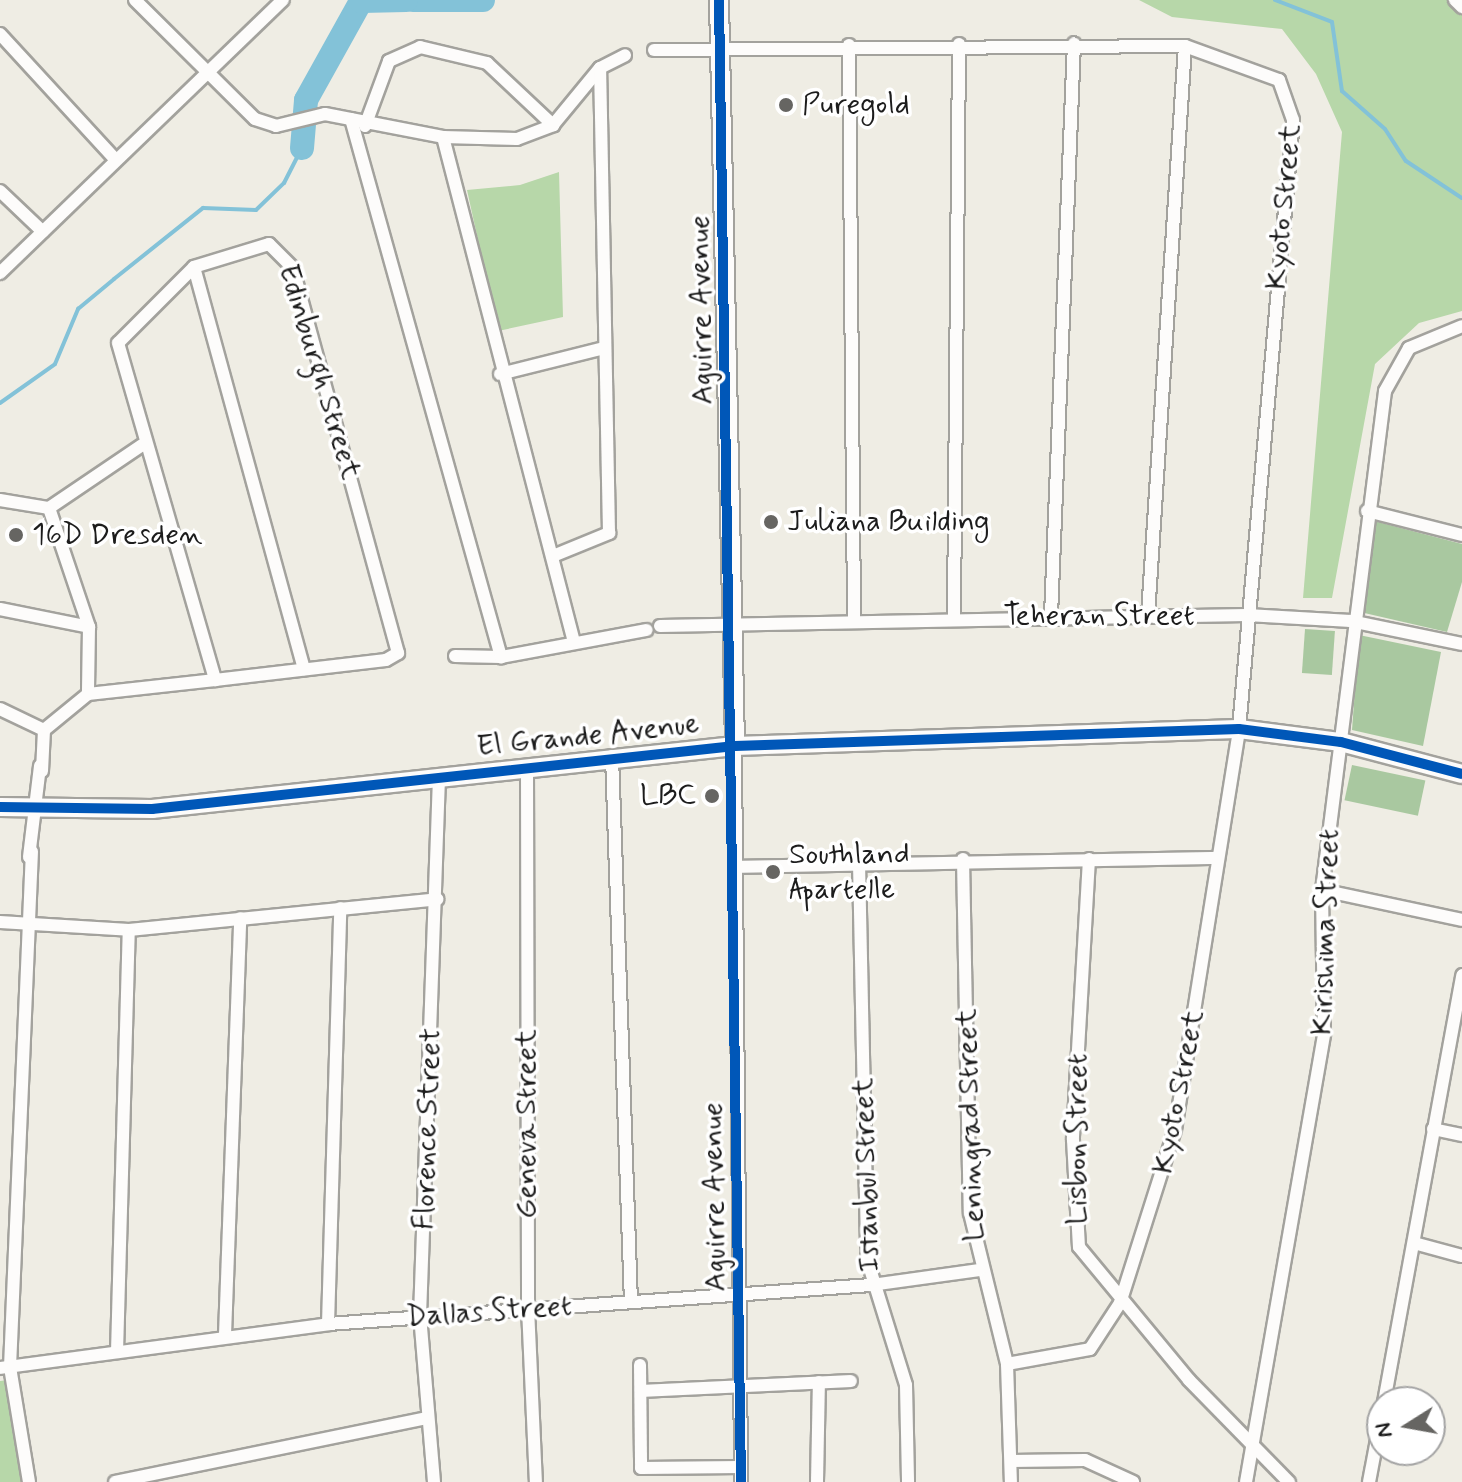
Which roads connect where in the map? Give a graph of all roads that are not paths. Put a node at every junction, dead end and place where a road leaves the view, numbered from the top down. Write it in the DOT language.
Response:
graph roads {
  1 [pos="135,0"];
  2 [pos="283,0"];
  3 [pos="719,0"];
  4 [pos="1455,0"];
  5 [pos="1462,7"];
  6 [pos="0,34"];
  7 [pos="1074,43"];
  8 [pos="959,44"];
  9 [pos="849,45"];
  10 [pos="1185,46"];
  11 [pos="720,47"];
  12 [pos="654,50"];
  13 [pos="625,55"];
  14 [pos="600,68"];
  15 [pos="207,73"];
  16 [pos="351,119"];
  17 [pos="553,125"];
  18 [pos="365,126"];
  19 [pos="443,137"];
  20 [pos="115,159"];
  21 [pos="0,191"];
  22 [pos="43,232"];
  23 [pos="194,267"];
  24 [pos="0,273"];
  25 [pos="1462,326"];
  26 [pos="604,348"];
  27 [pos="500,374"];
  28 [pos="142,445"];
  29 [pos="0,500"];
  30 [pos="49,508"];
  31 [pos="1367,511"];
  32 [pos="1462,535"];
  33 [pos="553,556"];
  34 [pos="0,609"];
  35 [pos="1148,615"];
  36 [pos="1247,615"];
  37 [pos="1051,616"];
  38 [pos="954,617"];
  39 [pos="854,619"];
  40 [pos="1351,621"];
  41 [pos="733,623"];
  42 [pos="89,627"];
  43 [pos="574,642"];
  44 [pos="1462,644"];
  45 [pos="455,656"];
  46 [pos="501,657"];
  47 [pos="304,669"];
  48 [pos="215,680"];
  49 [pos="88,694"];
  50 [pos="0,709"];
  51 [pos="44,730"];
  52 [pos="1241,733"];
  53 [pos="1341,742"];
  54 [pos="735,746"];
  55 [pos="612,756"];
  56 [pos="527,766"];
  57 [pos="1462,774"];
  58 [pos="439,776"];
  59 [pos="0,807"];
  60 [pos="34,812"];
  61 [pos="1218,858"];
  62 [pos="963,859"];
  63 [pos="1089,859"];
  64 [pos="859,863"];
  65 [pos="736,867"];
  66 [pos="1322,890"];
  67 [pos="437,899"];
  68 [pos="340,908"];
  69 [pos="240,918"];
  70 [pos="1462,920"];
  71 [pos="0,922"];
  72 [pos="28,925"];
  73 [pos="129,930"];
  74 [pos="1462,975"];
  75 [pos="1457,1029"];
  76 [pos="1433,1129"];
  77 [pos="1462,1135"];
  78 [pos="1414,1243"];
  79 [pos="1462,1256"];
  80 [pos="6,1264"];
  81 [pos="979,1270"];
  82 [pos="871,1285"];
  83 [pos="740,1295"];
  84 [pos="631,1302"];
  85 [pos="1120,1303"];
  86 [pos="528,1308"];
  87 [pos="420,1316"];
  88 [pos="328,1324"];
  89 [pos="225,1335"];
  90 [pos="117,1352"];
  91 [pos="1007,1364"];
  92 [pos="640,1365"];
  93 [pos="5,1368"];
  94 [pos="851,1381"];
  95 [pos="819,1382"];
  96 [pos="741,1386"];
  97 [pos="1387,1386"];
  98 [pos="641,1391"];
  99 [pos="427,1418"];
  100 [pos="1253,1450"];
  101 [pos="1011,1461"];
  102 [pos="741,1467"];
  103 [pos="29,1482"];
  104 [pos="115,1482"];
  105 [pos="434,1482"];
  106 [pos="536,1482"];
  107 [pos="741,1482"];
  108 [pos="817,1482"];
  109 [pos="908,1482"];
  110 [pos="1011,1482"];
  111 [pos="1133,1482"];
  112 [pos="1246,1482"];
  113 [pos="1289,1482"];
  1 -- 15 [label="street"];
  2 -- 15 [label="street"];
  3 -- 11 [label="street, Aguirre Avenue"];
  4 -- 5 [label="street"];
  6 -- 20 [label="street"];
  7 -- 8 [label="street, Kyoto Street"];
  7 -- 10 [label="street, Kyoto Street"];
  7 -- 37 [label="street"];
  8 -- 9 [label="street, Kyoto Street"];
  8 -- 38 [label="street"];
  9 -- 11 [label="street, Kyoto Street"];
  9 -- 39 [label="street"];
  10 -- 35 [label="street"];
  10 -- 36 [label="street, Kyoto Street"];
  11 -- 12 [label="street, Kyoto Street"];
  11 -- 41 [label="street, Aguirre Avenue"];
  13 -- 14 [label="street"];
  14 -- 17 [label="street"];
  14 -- 26 [label="street"];
  15 -- 16 [label="street"];
  15 -- 20 [label="street"];
  16 -- 18 [label="street"];
  16 -- 46 [label="street"];
  17 -- 18 [label="street"];
  17 -- 19 [label="street"];
  18 -- 19 [label="street"];
  19 -- 27 [label="street"];
  20 -- 22 [label="street"];
  21 -- 22 [label="street"];
  22 -- 24 [label="street"];
  23 -- 28 [label="street, Edinburgh Street"];
  23 -- 47 [label="street"];
  23 -- 47 [label="street, Edinburgh Street"];
  25 -- 31 [label="street, Kirishima Street"];
  26 -- 27 [label="street"];
  26 -- 33 [label="street"];
  27 -- 33 [label="street"];
  28 -- 30 [label="street"];
  28 -- 48 [label="street, Edinburgh Street"];
  29 -- 30 [label="street"];
  30 -- 42 [label="street"];
  31 -- 32 [label="street"];
  31 -- 40 [label="street, Kirishima Street"];
  33 -- 43 [label="street"];
  34 -- 42 [label="street"];
  35 -- 36 [label="street, Teheran Street"];
  35 -- 37 [label="street, Teheran Street"];
  36 -- 40 [label="street, Teheran Street"];
  36 -- 52 [label="street, Kyoto Street"];
  37 -- 38 [label="street, Teheran Street"];
  38 -- 39 [label="street, Teheran Street"];
  39 -- 41 [label="street, Teheran Street"];
  40 -- 44 [label="street, Teheran Street"];
  40 -- 53 [label="street, Kirishima Street"];
  41 -- 43 [label="street, Teheran Street"];
  41 -- 54 [label="street, Aguirre Avenue"];
  42 -- 49 [label="street"];
  43 -- 46 [label="street, Teheran Street"];
  45 -- 46 [label="street, Teheran Street"];
  47 -- 48 [label="street"];
  48 -- 49 [label="street"];
  49 -- 51 [label="street"];
  50 -- 51 [label="street"];
  51 -- 60 [label="street"];
  52 -- 53 [label="street, El Grande Avenue"];
  52 -- 54 [label="street, El Grande Avenue"];
  52 -- 61 [label="street, Kyoto Street"];
  53 -- 57 [label="street, El Grande Avenue"];
  53 -- 66 [label="street, Kirishima Street"];
  54 -- 55 [label="street, El Grande Avenue"];
  54 -- 65 [label="street, Aguirre Avenue"];
  55 -- 56 [label="street, El Grande Avenue"];
  55 -- 84 [label="street"];
  56 -- 58 [label="street, El Grande Avenue"];
  56 -- 86 [label="street, Geneva Street"];
  58 -- 60 [label="street, El Grande Avenue"];
  58 -- 67 [label="street, Florence Street"];
  59 -- 60 [label="street, El Grande Avenue"];
  60 -- 72 [label="street"];
  61 -- 63 [label="street"];
  61 -- 85 [label="street, Kyoto Street"];
  62 -- 63 [label="street"];
  62 -- 64 [label="street"];
  62 -- 81 [label="street, Leningrad Street"];
  63 -- 85 [label="street, Lisbon Street"];
  64 -- 65 [label="street"];
  64 -- 82 [label="street, Istanbul Street"];
  65 -- 83 [label="street, Aguirre Avenue"];
  66 -- 70 [label="street"];
  66 -- 100 [label="street, Kirishima Street"];
  67 -- 68 [label="street"];
  67 -- 87 [label="street, Florence Street"];
  68 -- 69 [label="street"];
  68 -- 88 [label="street"];
  69 -- 73 [label="street"];
  69 -- 89 [label="street"];
  71 -- 72 [label="street"];
  72 -- 73 [label="street"];
  72 -- 80 [label="street"];
  73 -- 90 [label="street"];
  74 -- 75 [label="street"];
  75 -- 76 [label="street"];
  76 -- 77 [label="street"];
  76 -- 78 [label="street"];
  78 -- 79 [label="street"];
  78 -- 97 [label="street"];
  80 -- 93 [label="street"];
  81 -- 82 [label="street, Dallas Street"];
  81 -- 91 [label="street, Leningrad Street"];
  82 -- 83 [label="street, Dallas Street"];
  82 -- 109 [label="street, Istanbul Street"];
  83 -- 84 [label="street, Dallas Street"];
  83 -- 96 [label="street, Aguirre Avenue"];
  84 -- 86 [label="street, Dallas Street"];
  85 -- 91 [label="street, Kyoto Street"];
  85 -- 100 [label="street, Lisbon Street"];
  86 -- 87 [label="street, Dallas Street"];
  86 -- 106 [label="street, Geneva Street"];
  87 -- 88 [label="street, Dallas Street"];
  87 -- 99 [label="street, Florence Street"];
  88 -- 89 [label="street, Dallas Street"];
  89 -- 90 [label="street, Dallas Street"];
  90 -- 93 [label="street, Dallas Street"];
  91 -- 101 [label="street, Leningrad Street"];
  92 -- 98 [label="street"];
  93 -- 103 [label="street"];
  94 -- 95 [label="street"];
  95 -- 96 [label="street"];
  95 -- 108 [label="street"];
  96 -- 98 [label="street"];
  96 -- 102 [label="street, Aguirre Avenue"];
  98 -- 102 [label="street"];
  99 -- 104 [label="street"];
  99 -- 105 [label="street, Florence Street"];
  100 -- 112 [label="street, Kirishima Street"];
  100 -- 113 [label="street, Lisbon Street"];
  101 -- 110 [label="street, Leningrad Street"];
  101 -- 111 [label="street"];
  102 -- 107 [label="street, Aguirre Avenue"];
}
